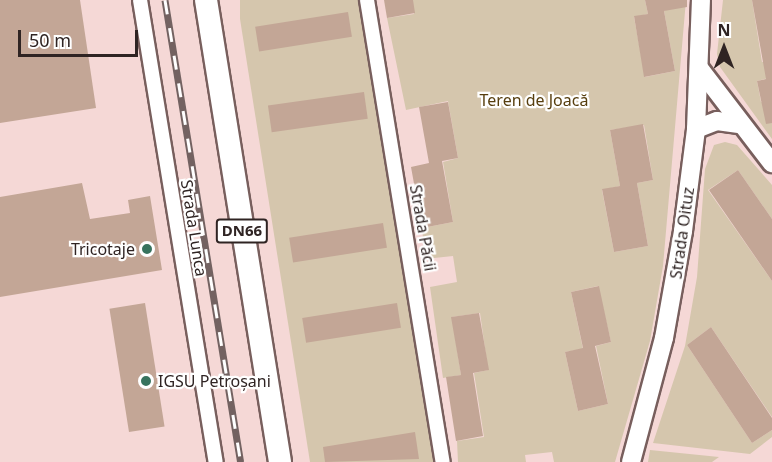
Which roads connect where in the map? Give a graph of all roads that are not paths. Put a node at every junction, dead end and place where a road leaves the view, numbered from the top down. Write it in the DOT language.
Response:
graph roads {
  1 [pos="140,0"];
  2 [pos="206,0"];
  3 [pos="367,0"];
  4 [pos="701,0"];
  5 [pos="699,68"];
  6 [pos="739,124"];
  7 [pos="696,129"];
  8 [pos="772,163"];
  9 [pos="216,462"];
  10 [pos="280,462"];
  11 [pos="443,462"];
  12 [pos="631,462"];
  1 -- 9 [label="street, Strada Lunca"];
  2 -- 10 [label="main road, DN66"];
  3 -- 11 [label="street, Strada Păcii"];
  4 -- 5 [label="street, Strada Oituz"];
  5 -- 6 [label="street"];
  5 -- 7 [label="street, Strada Oituz"];
  6 -- 7 [label="street"];
  6 -- 8 [label="street"];
  7 -- 12 [label="street, Strada Oituz"];
}
